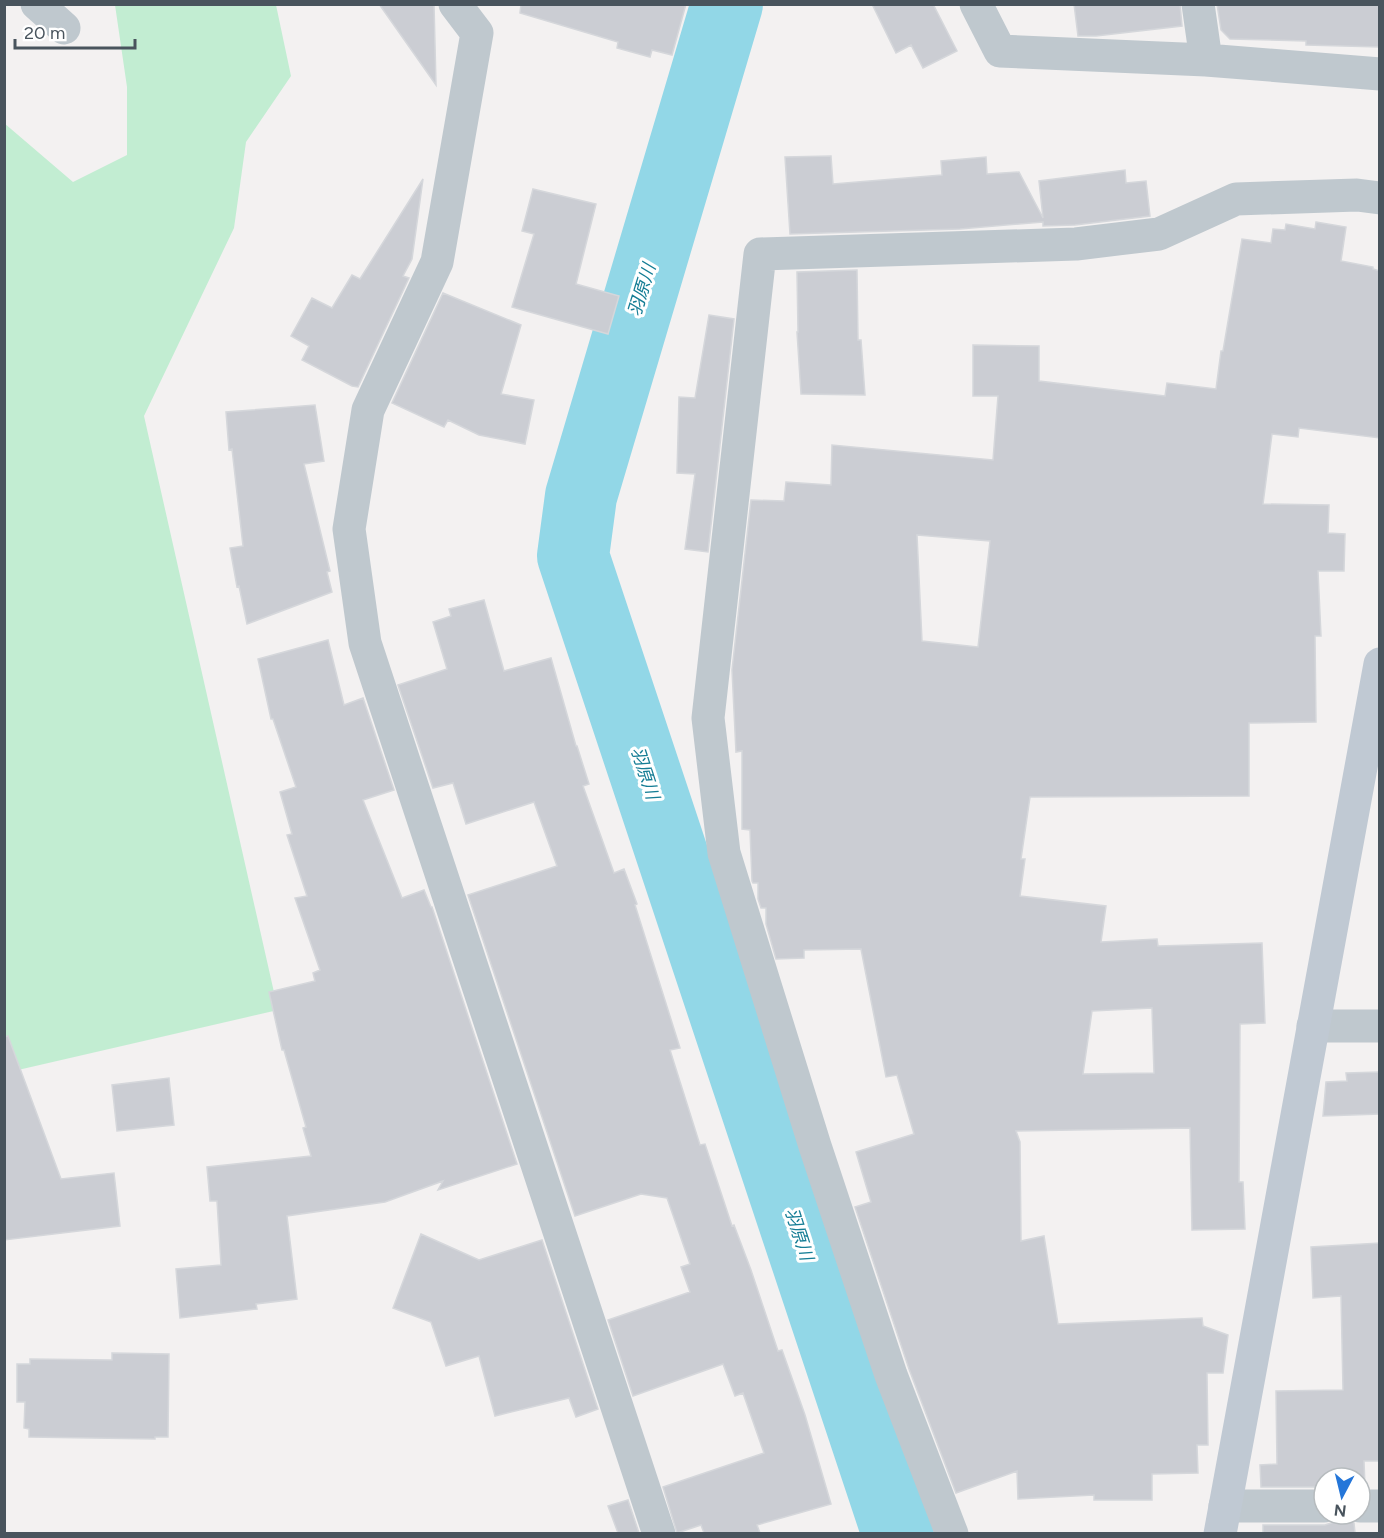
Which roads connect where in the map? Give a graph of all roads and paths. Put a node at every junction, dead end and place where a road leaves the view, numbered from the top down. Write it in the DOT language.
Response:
graph roads {
  1 [pos="37,4"];
  2 [pos="455,4"];
  3 [pos="976,4"];
  4 [pos="1198,4"];
  5 [pos="64,28"];
  6 [pos="1206,60"];
  7 [pos="1380,74"];
  8 [pos="1380,198"];
  9 [pos="1380,663"];
  10 [pos="1312,1026"];
  11 [pos="1380,1026"];
  12 [pos="1312,1508"];
  13 [pos="1222,1520"];
  14 [pos="659,1533"];
  15 [pos="952,1533"];
  1 -- 5 [label="street"];
  2 -- 14 [label="street"];
  3 -- 6 [label="street"];
  4 -- 6 [label="street"];
  6 -- 7 [label="street"];
  8 -- 15 [label="street"];
  9 -- 10 [label="street"];
  10 -- 11 [label="street"];
  10 -- 13 [label="street"];
  12 -- 13 [label="street"];
}
